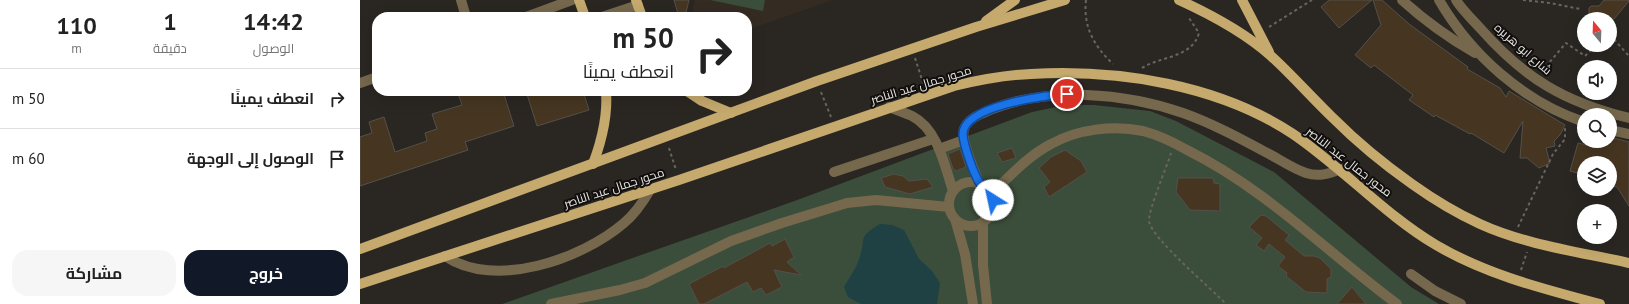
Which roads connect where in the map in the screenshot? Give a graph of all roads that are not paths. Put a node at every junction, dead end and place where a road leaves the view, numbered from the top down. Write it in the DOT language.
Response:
graph roads {
  1 [pos="460,0"];
  2 [pos="572,0"];
  3 [pos="579,0"];
  4 [pos="1015,0"];
  5 [pos="1065,0"];
  6 [pos="1178,0"];
  7 [pos="1242,0"];
  8 [pos="1402,0"];
  9 [pos="1439,0"];
  10 [pos="1456,0"];
  11 [pos="637,3"];
  12 [pos="464,12"];
  13 [pos="539,12"];
  14 [pos="583,12"];
  15 [pos="614,12"];
  16 [pos="976,27"];
  17 [pos="1271,56"];
  18 [pos="1481,56"];
  19 [pos="372,79"];
  20 [pos="360,83"];
  21 [pos="606,96"];
  22 [pos="694,96"];
  23 [pos="889,107"];
  24 [pos="731,113"];
  25 [pos="1629,118"];
  26 [pos="1577,120"];
  27 [pos="1617,131"];
  28 [pos="1629,134"];
  29 [pos="933,139"];
  30 [pos="964,140"];
  31 [pos="939,149"];
  32 [pos="593,164"];
  33 [pos="1341,170"];
  34 [pos="834,172"];
  35 [pos="979,183"];
  36 [pos="650,190"];
  37 [pos="953,191"];
  38 [pos="991,194"];
  39 [pos="949,207"];
  40 [pos="955,219"];
  41 [pos="983,222"];
  42 [pos="360,249"];
  43 [pos="445,256"];
  44 [pos="1629,263"];
  45 [pos="1411,274"];
  46 [pos="360,284"];
  47 [pos="551,304"];
  48 [pos="973,304"];
  49 [pos="987,304"];
  50 [pos="1397,304"];
  51 [pos="1461,304"];
  52 [pos="1600,304"];
  1 -- 12 [label="street"];
  2 -- 13 [label="street"];
  3 -- 14 [label="main road"];
  4 -- 16 [label="main road"];
  5 -- 16 [label="main road"];
  6 -- 17 [label="main road, محور جمال عبد الناصر"];
  7 -- 17 [label="main road"];
  8 -- 18 [label="street"];
  9 -- 18 [label="street"];
  10 -- 25 [label="street, شارع ابو هريره"];
  11 -- 15 [label="street"];
  16 -- 24 [label="main road"];
  17 -- 44 [label="main road, محور جمال عبد الناصر"];
  18 -- 26 [label="street"];
  19 -- 20 [label="street"];
  21 -- 32 [label="main road"];
  22 -- 24 [label="main road"];
  23 -- 29 [label="street"];
  23 -- 33 [label="main road, محور جمال عبد الناصر"];
  23 -- 36 [label="main road, محور جمال عبد الناصر"];
  24 -- 32 [label="main road"];
  27 -- 28 [label="street"];
  29 -- 31 [label="street"];
  29 -- 34 [label="street"];
  30 -- 31 [label="street"];
  30 -- 33 [label="street"];
  30 -- 35 [label="street"];
  31 -- 37 [label="street"];
  32 -- 42 [label="main road"];
  33 -- 52 [label="main road, محور جمال عبد الناصر"];
  35 -- 37 [label="street"];
  35 -- 38 [label="street"];
  36 -- 43 [label="main road, محور جمال عبد الناصر"];
  36 -- 43 [label="street"];
  37 -- 39 [label="street"];
  38 -- 41 [label="street"];
  38 -- 50 [label="street"];
  39 -- 40 [label="street"];
  39 -- 47 [label="street"];
  40 -- 41 [label="street"];
  40 -- 48 [label="street"];
  41 -- 49 [label="street"];
  43 -- 46 [label="main road, محور جمال عبد الناصر"];
  45 -- 51 [label="street"];
}
